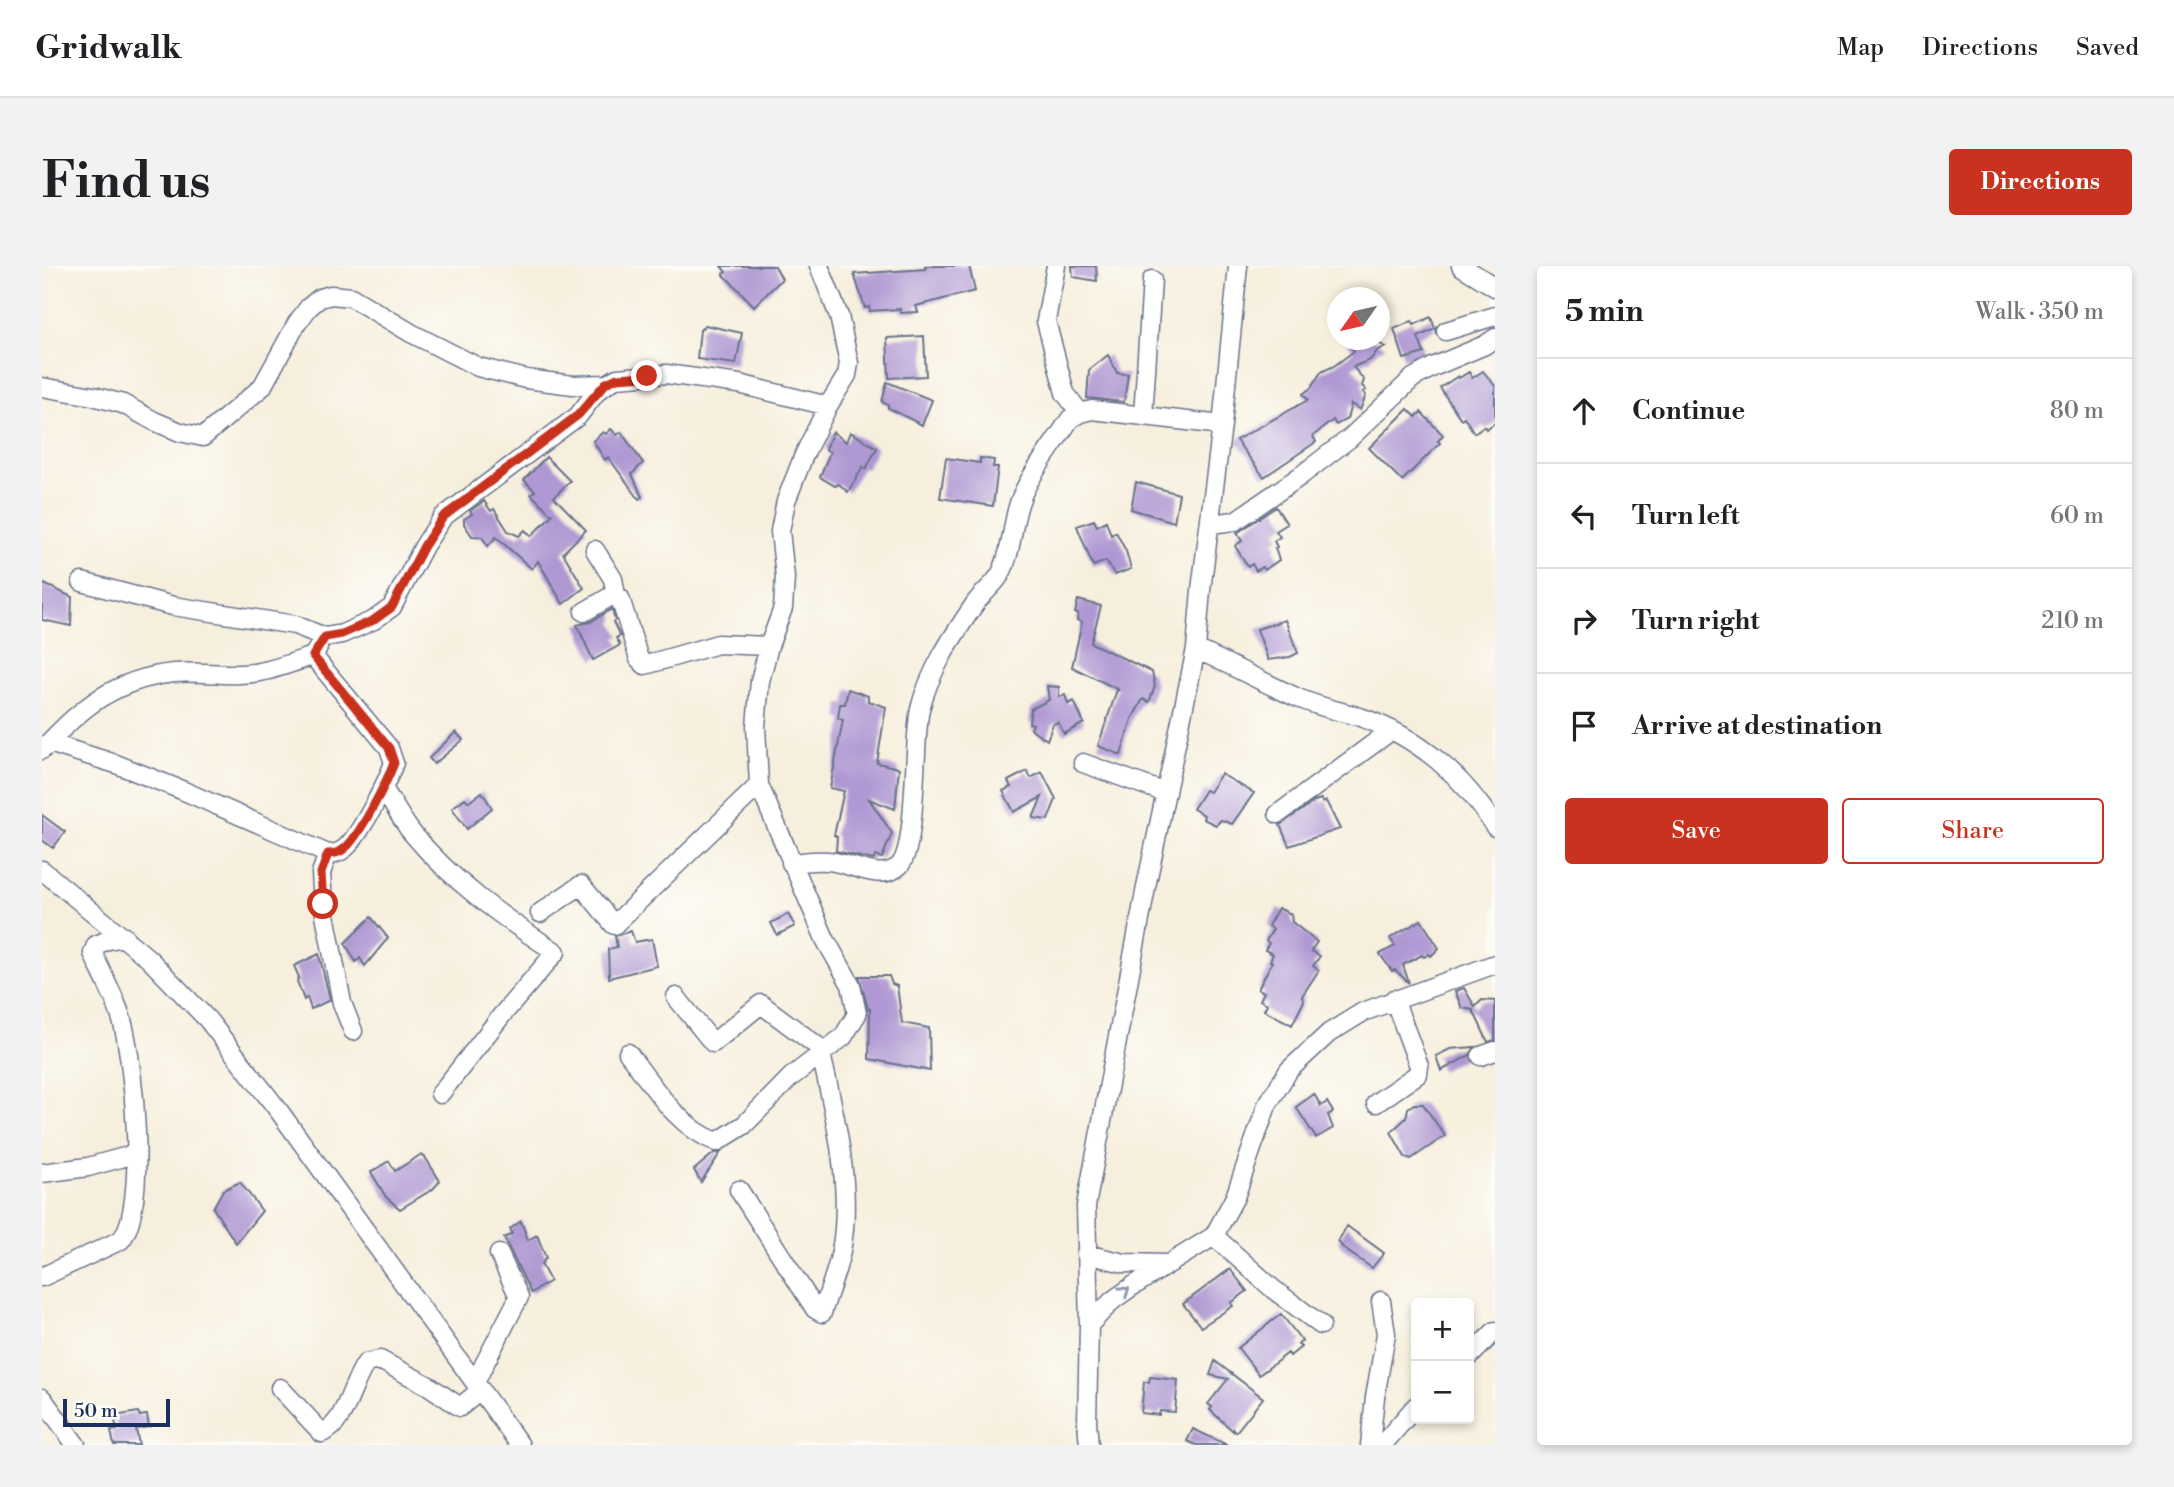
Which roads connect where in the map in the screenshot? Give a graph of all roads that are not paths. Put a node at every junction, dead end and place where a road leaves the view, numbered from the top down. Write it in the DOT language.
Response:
graph roads {
  1 [pos="819,266"];
  2 [pos="1056,266"];
  3 [pos="1238,266"];
  4 [pos="1461,266"];
  5 [pos="1153,280"];
  6 [pos="1495,287"];
  7 [pos="1495,316"];
  8 [pos="1446,331"];
  9 [pos="1495,338"];
  10 [pos="606,383"];
  11 [pos="42,387"];
  12 [pos="828,406"];
  13 [pos="1080,413"];
  14 [pos="1143,416"];
  15 [pos="1222,425"];
  16 [pos="1210,524"];
  17 [pos="595,550"];
  18 [pos="82,582"];
  19 [pos="617,595"];
  20 [pos="584,612"];
  21 [pos="325,637"];
  22 [pos="769,646"];
  23 [pos="1196,649"];
  24 [pos="313,656"];
  25 [pos="1392,730"];
  26 [pos="45,746"];
  27 [pos="1083,763"];
  28 [pos="759,785"];
  29 [pos="383,788"];
  30 [pos="1166,793"];
  31 [pos="1278,814"];
  32 [pos="1495,827"];
  33 [pos="328,854"];
  34 [pos="791,863"];
  35 [pos="42,870"];
  36 [pos="540,914"];
  37 [pos="125,937"];
  38 [pos="1495,964"];
  39 [pos="676,997"];
  40 [pos="1394,999"];
  41 [pos="353,1031"];
  42 [pos="628,1053"];
  43 [pos="822,1053"];
  44 [pos="440,1094"];
  45 [pos="1376,1103"];
  46 [pos="135,1154"];
  47 [pos="42,1173"];
  48 [pos="739,1190"];
  49 [pos="1214,1236"];
  50 [pos="499,1254"];
  51 [pos="1086,1254"];
  52 [pos="1167,1264"];
  53 [pos="42,1277"];
  54 [pos="1381,1301"];
  55 [pos="1089,1325"];
  56 [pos="1321,1325"];
  57 [pos="1495,1331"];
  58 [pos="1474,1352"];
  59 [pos="478,1386"];
  60 [pos="279,1388"];
  61 [pos="42,1398"];
  62 [pos="1411,1412"];
  63 [pos="76,1445"];
  64 [pos="520,1445"];
  65 [pos="1090,1445"];
  66 [pos="1370,1445"];
  67 [pos="1382,1445"];
  1 -- 12 [label="street"];
  2 -- 13 [label="street"];
  3 -- 15 [label="street"];
  4 -- 6 [label="street"];
  5 -- 14 [label="street"];
  7 -- 8 [label="street"];
  9 -- 16 [label="street"];
  10 -- 11 [label="street"];
  10 -- 12 [label="street"];
  10 -- 21 [label="street"];
  12 -- 22 [label="street"];
  13 -- 14 [label="street"];
  13 -- 34 [label="street"];
  14 -- 15 [label="street"];
  15 -- 16 [label="street"];
  16 -- 23 [label="street"];
  17 -- 19 [label="street"];
  18 -- 21 [label="street"];
  19 -- 20 [label="street"];
  19 -- 22 [label="street"];
  21 -- 24 [label="street"];
  22 -- 28 [label="street"];
  23 -- 25 [label="street"];
  23 -- 30 [label="street"];
  24 -- 26 [label="street"];
  24 -- 29 [label="street"];
  25 -- 31 [label="street"];
  25 -- 32 [label="street"];
  26 -- 33 [label="street"];
  27 -- 30 [label="street"];
  28 -- 34 [label="street"];
  28 -- 36 [label="street"];
  29 -- 33 [label="street"];
  29 -- 44 [label="street"];
  30 -- 51 [label="street"];
  33 -- 41 [label="street"];
  34 -- 43 [label="street"];
  35 -- 37 [label="street"];
  37 -- 46 [label="street"];
  37 -- 59 [label="street"];
  38 -- 40 [label="street"];
  39 -- 43 [label="street"];
  40 -- 45 [label="street"];
  40 -- 49 [label="street"];
  42 -- 43 [label="street"];
  43 -- 48 [label="street"];
  46 -- 47 [label="street"];
  46 -- 53 [label="street"];
  49 -- 52 [label="street"];
  49 -- 56 [label="street"];
  50 -- 59 [label="street"];
  51 -- 52 [label="street"];
  51 -- 55 [label="street"];
  55 -- 52 [label="street, one-way"];
  54 -- 66 [label="street"];
  55 -- 65 [label="street"];
  57 -- 58 [label="street"];
  59 -- 60 [label="street"];
  59 -- 64 [label="street"];
  61 -- 63 [label="street"];
  62 -- 67 [label="street"];
}
